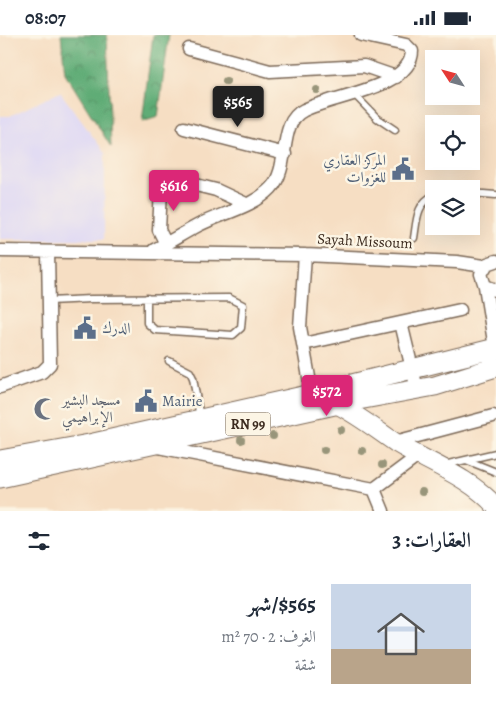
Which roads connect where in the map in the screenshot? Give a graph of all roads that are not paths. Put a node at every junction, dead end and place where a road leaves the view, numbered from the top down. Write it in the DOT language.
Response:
graph roads {
  1 [pos="362,35"];
  2 [pos="189,49"];
  3 [pos="396,77"];
  4 [pos="354,94"];
  5 [pos="184,128"];
  6 [pos="395,130"];
  7 [pos="285,155"];
  8 [pos="480,194"];
  9 [pos="496,195"];
  10 [pos="425,200"];
  11 [pos="246,204"];
  12 [pos="414,239"];
  13 [pos="166,244"];
  14 [pos="0,251"];
  15 [pos="48,252"];
  16 [pos="151,252"];
  17 [pos="305,255"];
  18 [pos="490,264"];
  19 [pos="491,288"];
  20 [pos="146,298"];
  21 [pos="49,301"];
  22 [pos="460,310"];
  23 [pos="401,323"];
  24 [pos="303,344"];
  25 [pos="496,355"];
  26 [pos="170,361"];
  27 [pos="414,369"];
  28 [pos="0,387"];
  29 [pos="418,389"];
  30 [pos="339,398"];
  31 [pos="493,416"];
  32 [pos="200,426"];
  33 [pos="395,442"];
  34 [pos="151,445"];
  35 [pos="496,453"];
  36 [pos="418,456"];
  37 [pos="0,460"];
  38 [pos="466,460"];
  39 [pos="439,466"];
  40 [pos="496,472"];
  41 [pos="0,478"];
  42 [pos="374,489"];
  43 [pos="496,507"];
  44 [pos="383,511"];
  1 -- 3 [label="street"];
  2 -- 3 [label="street"];
  3 -- 4 [label="street"];
  4 -- 6 [label="lane"];
  4 -- 7 [label="street"];
  5 -- 7 [label="street"];
  7 -- 11 [label="street"];
  8 -- 9 [label="lane"];
  10 -- 12 [label="lane"];
  11 -- 13 [label="street"];
  11 -- 13 [label="street"];
  13 -- 16 [label="street"];
  14 -- 15 [label="street, Sayah Missoum"];
  15 -- 16 [label="street, Sayah Missoum"];
  15 -- 21 [label="street"];
  16 -- 17 [label="street, Sayah Missoum"];
  17 -- 18 [label="street, Sayah Missoum"];
  17 -- 24 [label="street, Sayah Missoum"];
  18 -- 19 [label="street"];
  19 -- 25 [label="street"];
  20 -- 20 [label="lane"];
  20 -- 21 [label="lane"];
  21 -- 28 [label="street"];
  22 -- 23 [label="street"];
  23 -- 24 [label="street"];
  23 -- 27 [label="street"];
  24 -- 30 [label="street, Sayah Missoum"];
  25 -- 27 [label="main road, RN 99"];
  25 -- 29 [label="main road, RN 99"];
  26 -- 32 [label="lane"];
  27 -- 29 [label="street"];
  27 -- 30 [label="main road, RN 99"];
  29 -- 30 [label="main road, RN 99"];
  30 -- 32 [label="main road, RN 99"];
  30 -- 32 [label="main road, RN 99"];
  30 -- 33 [label="main road"];
  31 -- 33 [label="street"];
  32 -- 34 [label="main road, RN 99"];
  32 -- 37 [label="main road, RN 99"];
  33 -- 36 [label="main road"];
  34 -- 41 [label="main road, RN 99"];
  34 -- 42 [label="street"];
  35 -- 38 [label="lane"];
  36 -- 39 [label="main road"];
  36 -- 42 [label="street"];
  38 -- 39 [label="lane"];
  38 -- 40 [label="lane"];
  39 -- 43 [label="main road"];
  42 -- 44 [label="street"];
}
